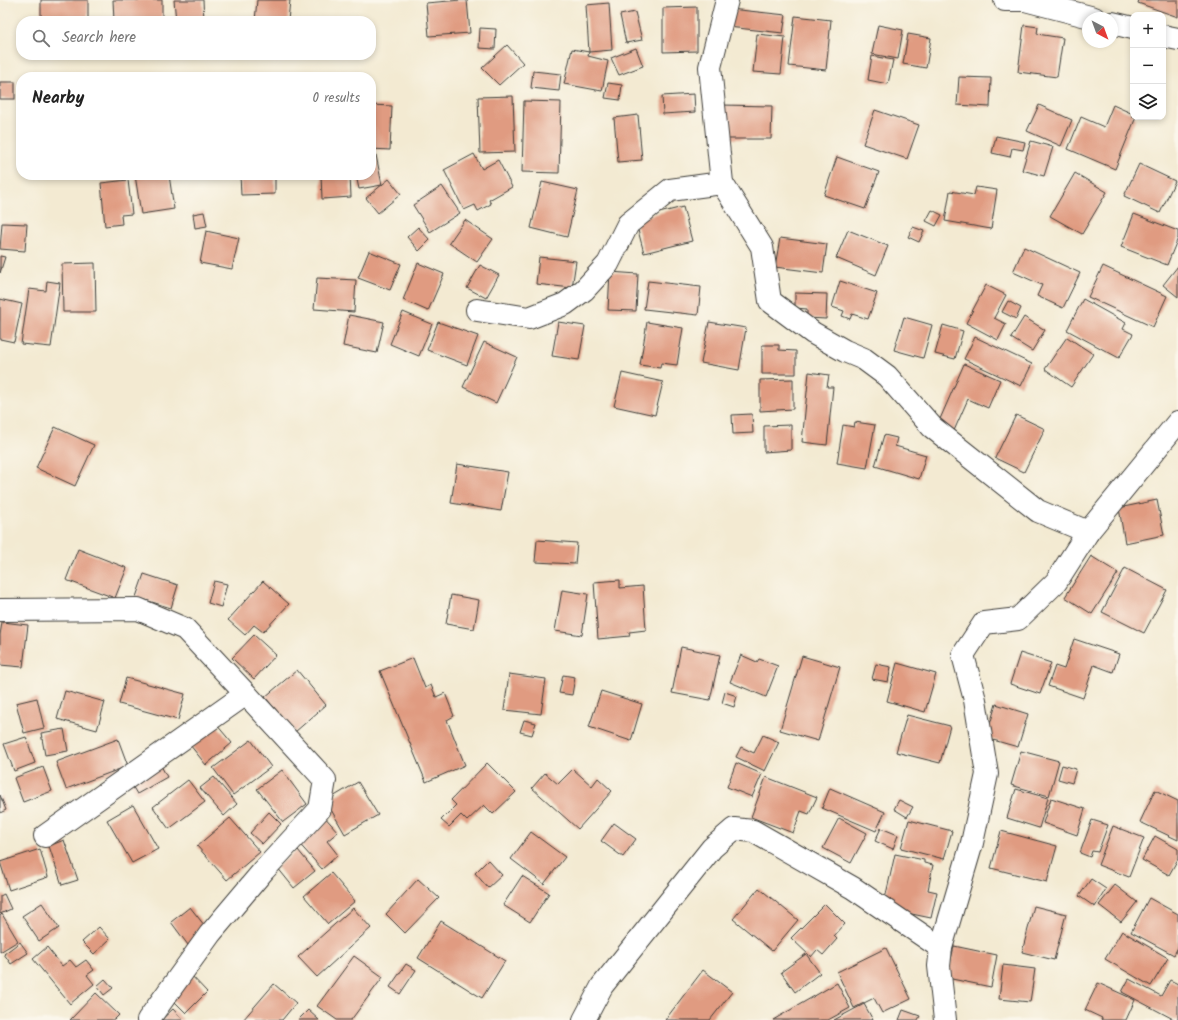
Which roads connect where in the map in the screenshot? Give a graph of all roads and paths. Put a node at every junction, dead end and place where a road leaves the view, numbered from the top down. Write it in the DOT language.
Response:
graph roads {
  1 [pos="727,0"];
  2 [pos="1004,0"];
  3 [pos="1082,15"];
  4 [pos="1118,24"];
  5 [pos="1130,27"];
  6 [pos="1166,37"];
  7 [pos="1178,39"];
  8 [pos="722,183"];
  9 [pos="477,310"];
  10 [pos="1178,422"];
  11 [pos="1088,532"];
  12 [pos="0,610"];
  13 [pos="246,694"];
  14 [pos="45,836"];
  15 [pos="941,948"];
  16 [pos="148,1020"];
  17 [pos="584,1020"];
  18 [pos="945,1020"];
  1 -- 8 [label="street"];
  2 -- 3 [label="street"];
  4 -- 5 [label="street"];
  6 -- 7 [label="street"];
  8 -- 9 [label="street"];
  8 -- 11 [label="street"];
  10 -- 11 [label="street"];
  11 -- 15 [label="street"];
  12 -- 13 [label="street"];
  13 -- 14 [label="street"];
  13 -- 16 [label="street"];
  15 -- 17 [label="street"];
  15 -- 18 [label="street"];
}
